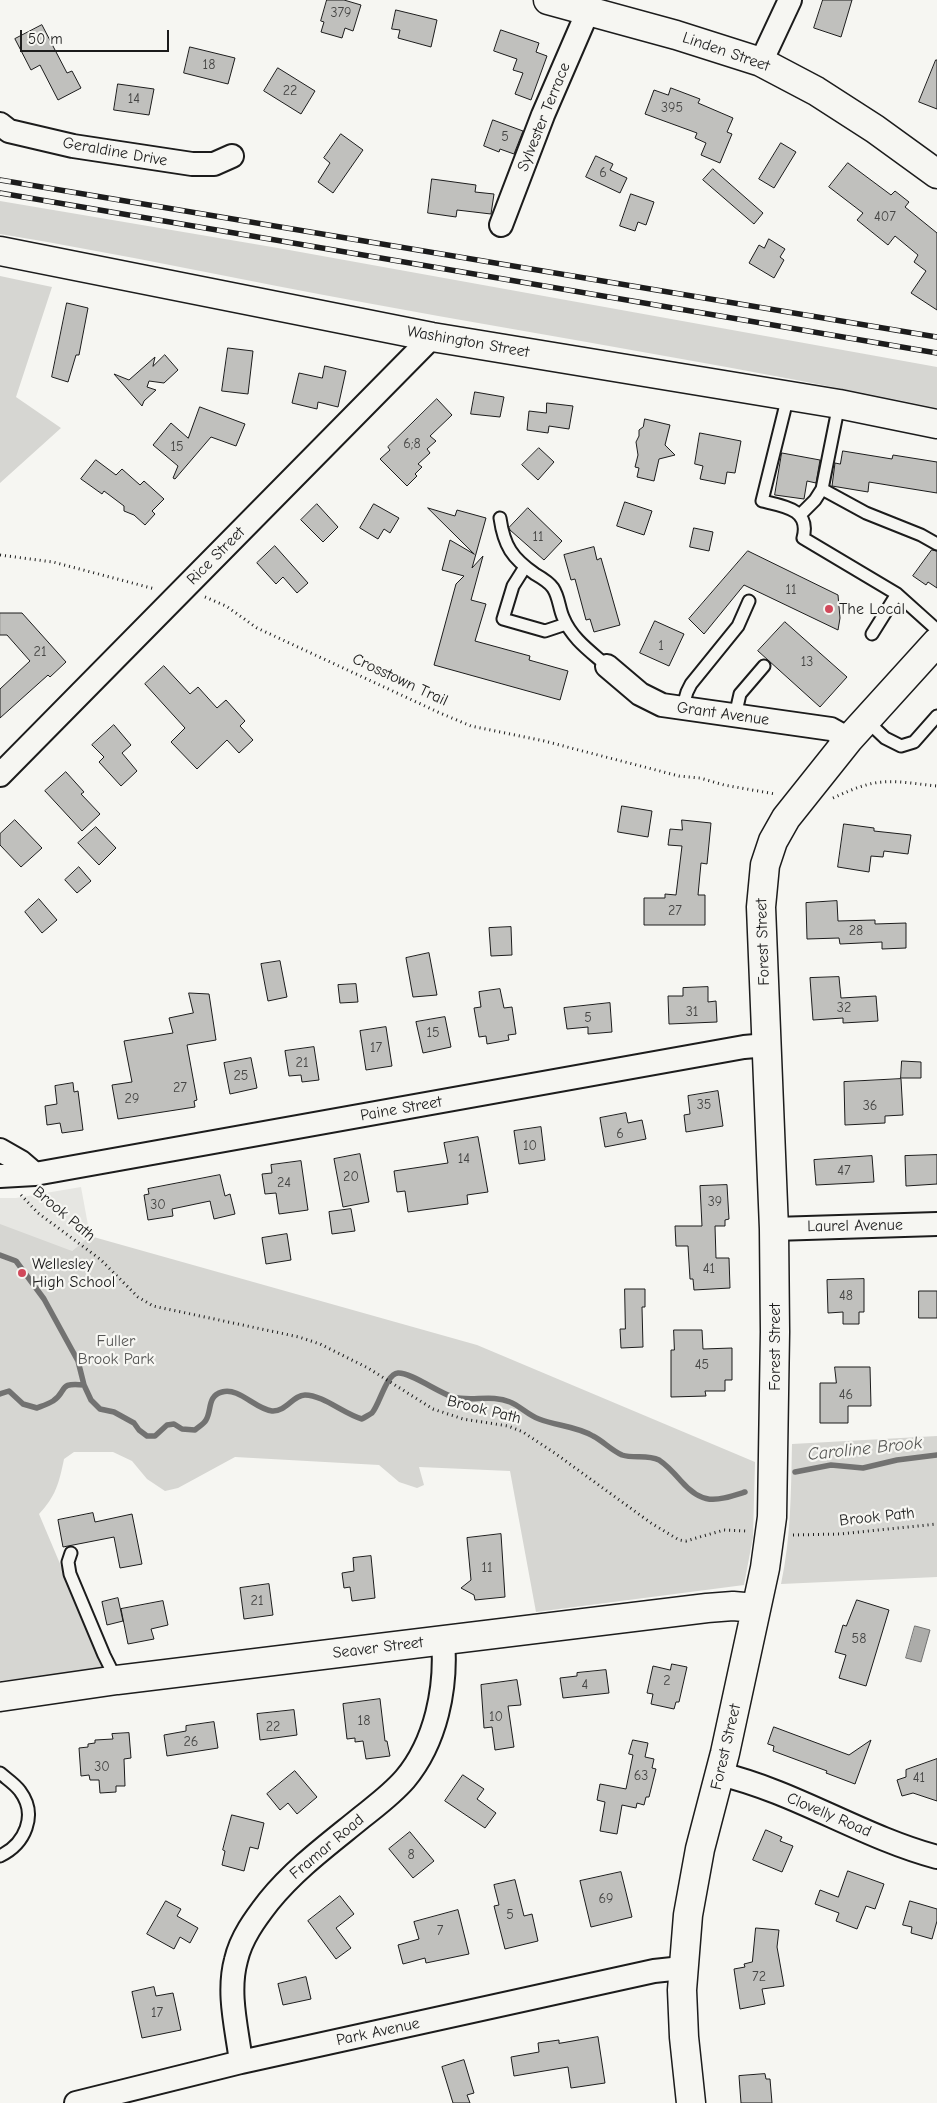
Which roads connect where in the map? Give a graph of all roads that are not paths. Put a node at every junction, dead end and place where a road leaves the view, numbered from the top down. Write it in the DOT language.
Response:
graph roads {
  1 [pos="548,0"];
  2 [pos="790,0"];
  3 [pos="588,11"];
  4 [pos="761,62"];
  5 [pos="0,124"];
  6 [pos="232,156"];
  7 [pos="937,174"];
  8 [pos="501,225"];
  9 [pos="0,251"];
  10 [pos="432,337"];
  11 [pos="788,396"];
  12 [pos="839,404"];
  13 [pos="937,424"];
  14 [pos="822,489"];
  15 [pos="800,516"];
  16 [pos="500,518"];
  17 [pos="937,544"];
  18 [pos="525,567"];
  19 [pos="896,594"];
  20 [pos="749,601"];
  21 [pos="566,624"];
  22 [pos="937,630"];
  23 [pos="872,634"];
  24 [pos="937,642"];
  25 [pos="606,666"];
  26 [pos="764,666"];
  27 [pos="682,709"];
  28 [pos="735,716"];
  29 [pos="937,716"];
  30 [pos="857,729"];
  31 [pos="0,775"];
  32 [pos="767,1045"];
  33 [pos="0,1150"];
  34 [pos="36,1174"];
  35 [pos="0,1176"];
  36 [pos="937,1224"];
  37 [pos="774,1228"];
  38 [pos="71,1553"];
  39 [pos="756,1608"];
  40 [pos="443,1640"];
  41 [pos="117,1680"];
  42 [pos="0,1697"];
  43 [pos="0,1773"];
  44 [pos="720,1774"];
  45 [pos="0,1856"];
  46 [pos="937,1857"];
  47 [pos="682,1968"];
  48 [pos="241,2062"];
  49 [pos="76,2103"];
  50 [pos="691,2103"];
  1 -- 3 [label="street, Linden Street"];
  2 -- 4 [label="street"];
  3 -- 4 [label="street, Linden Street"];
  3 -- 8 [label="street, Sylvester Terrace"];
  4 -- 7 [label="street, Linden Street"];
  5 -- 6 [label="street, Geraldine Drive"];
  9 -- 10 [label="street, Washington Street"];
  10 -- 11 [label="street, Washington Street"];
  10 -- 31 [label="street, Rice Street"];
  11 -- 12 [label="street, Washington Street"];
  11 -- 15 [label="lane"];
  12 -- 13 [label="street, Washington Street"];
  12 -- 14 [label="lane"];
  14 -- 15 [label="lane"];
  14 -- 17 [label="lane"];
  15 -- 19 [label="lane"];
  16 -- 18 [label="lane"];
  18 -- 21 [label="lane"];
  18 -- 21 [label="lane"];
  19 -- 22 [label="lane"];
  19 -- 23 [label="lane"];
  20 -- 27 [label="lane"];
  21 -- 25 [label="lane"];
  24 -- 30 [label="street, Forest Street"];
  25 -- 27 [label="street, Grant Avenue"];
  26 -- 28 [label="lane"];
  27 -- 28 [label="street, Grant Avenue"];
  28 -- 30 [label="street, Grant Avenue"];
  29 -- 30 [label="lane"];
  30 -- 32 [label="street, Forest Street"];
  32 -- 34 [label="street, Paine Street"];
  32 -- 37 [label="street, Forest Street"];
  33 -- 34 [label="street"];
  34 -- 35 [label="street, Paine Street"];
  36 -- 37 [label="street, Laurel Avenue"];
  37 -- 39 [label="street, Forest Street"];
  38 -- 41 [label="lane"];
  39 -- 40 [label="street, Seaver Street"];
  39 -- 44 [label="street, Forest Street"];
  40 -- 41 [label="street, Seaver Street"];
  40 -- 48 [label="street, Framar Road"];
  41 -- 42 [label="street, Seaver Street"];
  43 -- 45 [label="lane"];
  44 -- 46 [label="street, Clovelly Road"];
  44 -- 47 [label="street, Forest Street"];
  47 -- 48 [label="street, Park Avenue"];
  47 -- 50 [label="street, Forest Street"];
  48 -- 49 [label="street, Park Avenue"];
}
